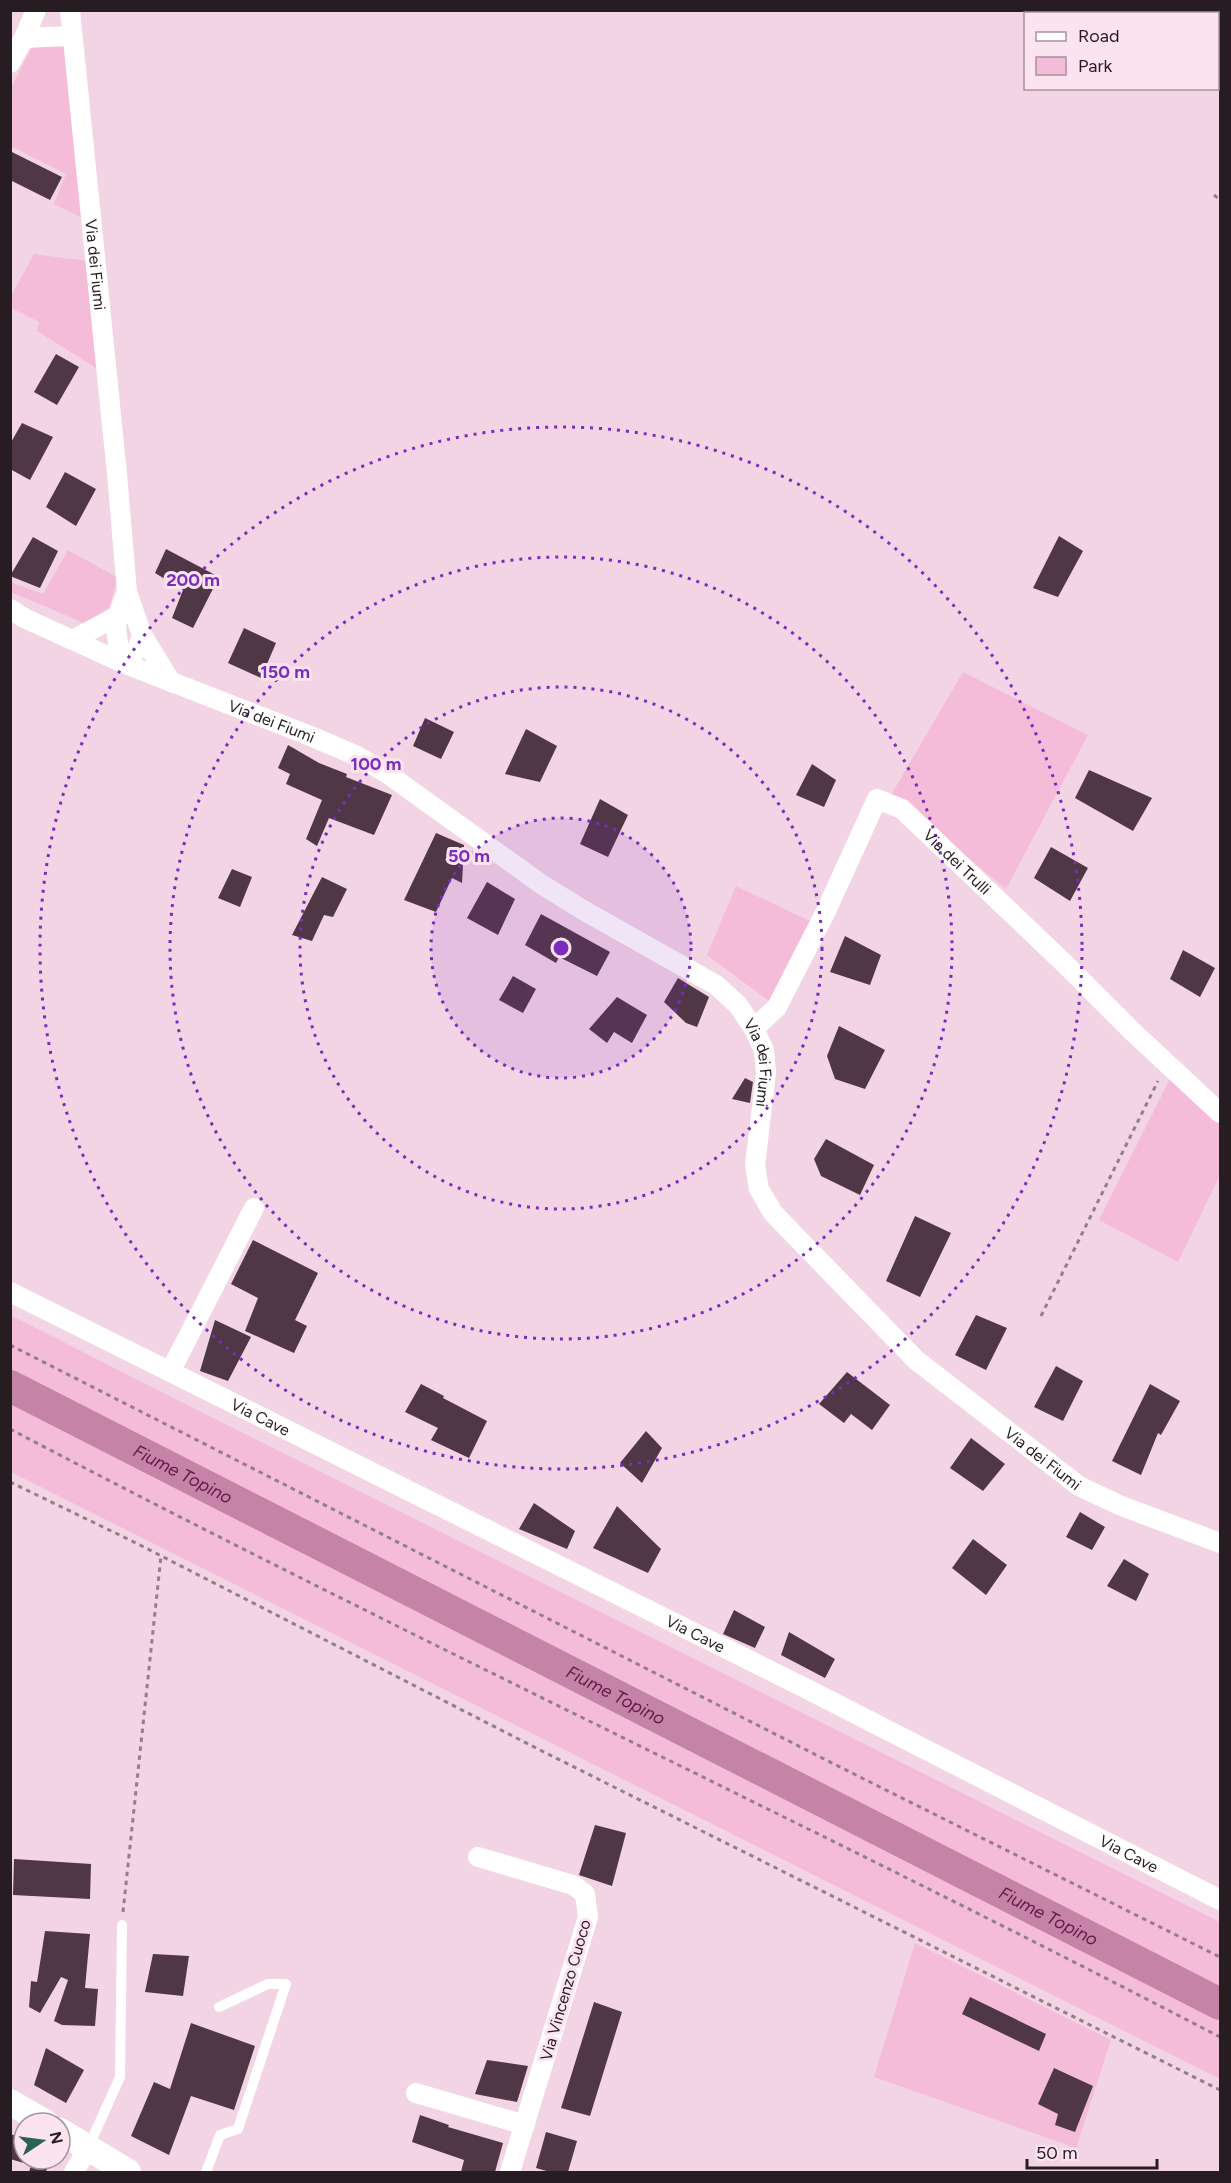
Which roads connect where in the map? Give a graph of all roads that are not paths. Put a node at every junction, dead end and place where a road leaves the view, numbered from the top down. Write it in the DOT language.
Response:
graph roads {
  1 [pos="36,10"];
  2 [pos="70,10"];
  3 [pos="72,36"];
  4 [pos="24,38"];
  5 [pos="10,63"];
  6 [pos="127,592"];
  7 [pos="10,609"];
  8 [pos="117,616"];
  9 [pos="142,635"];
  10 [pos="73,640"];
  11 [pos="123,663"];
  12 [pos="171,682"];
  13 [pos="754,1029"];
  14 [pos="1221,1113"];
  15 [pos="254,1208"];
  16 [pos="10,1292"];
  17 [pos="170,1371"];
  18 [pos="1221,1543"];
  19 [pos="478,1857"];
  20 [pos="1221,1900"];
  21 [pos="122,1925"];
  22 [pos="219,2007"];
  23 [pos="416,2093"];
  24 [pos="10,2102"];
  25 [pos="25,2111"];
  26 [pos="525,2125"];
  27 [pos="72,2138"];
  28 [pos="88,2148"];
  29 [pos="74,2172"];
  30 [pos="128,2172"];
  31 [pos="206,2172"];
  32 [pos="510,2172"];
  1 -- 4 [label="street"];
  2 -- 3 [label="street, Via dei Fiumi"];
  3 -- 4 [label="street"];
  3 -- 6 [label="street, Via dei Fiumi"];
  4 -- 5 [label="street"];
  6 -- 8 [label="street, Via dei Fiumi"];
  6 -- 9 [label="street, Via dei Fiumi"];
  7 -- 10 [label="street, Via dei Fiumi"];
  8 -- 10 [label="street"];
  8 -- 11 [label="street, Via dei Fiumi"];
  9 -- 11 [label="street"];
  9 -- 12 [label="street, Via dei Fiumi"];
  10 -- 11 [label="street, Via dei Fiumi"];
  11 -- 12 [label="street, Via dei Fiumi"];
  12 -- 13 [label="street, Via dei Fiumi"];
  13 -- 14 [label="street, Via dei Trulli"];
  13 -- 18 [label="street, Via dei Fiumi"];
  15 -- 17 [label="street"];
  16 -- 17 [label="street, Via Cave"];
  17 -- 20 [label="street, Via Cave"];
  19 -- 26 [label="street, Via Vincenzo Cuoco"];
  21 -- 28 [label="lane"];
  22 -- 31 [label="lane"];
  23 -- 26 [label="street"];
  24 -- 25 [label="street"];
  26 -- 32 [label="street, Via Vincenzo Cuoco"];
  27 -- 28 [label="street"];
  28 -- 29 [label="street"];
  28 -- 30 [label="street"];
}
